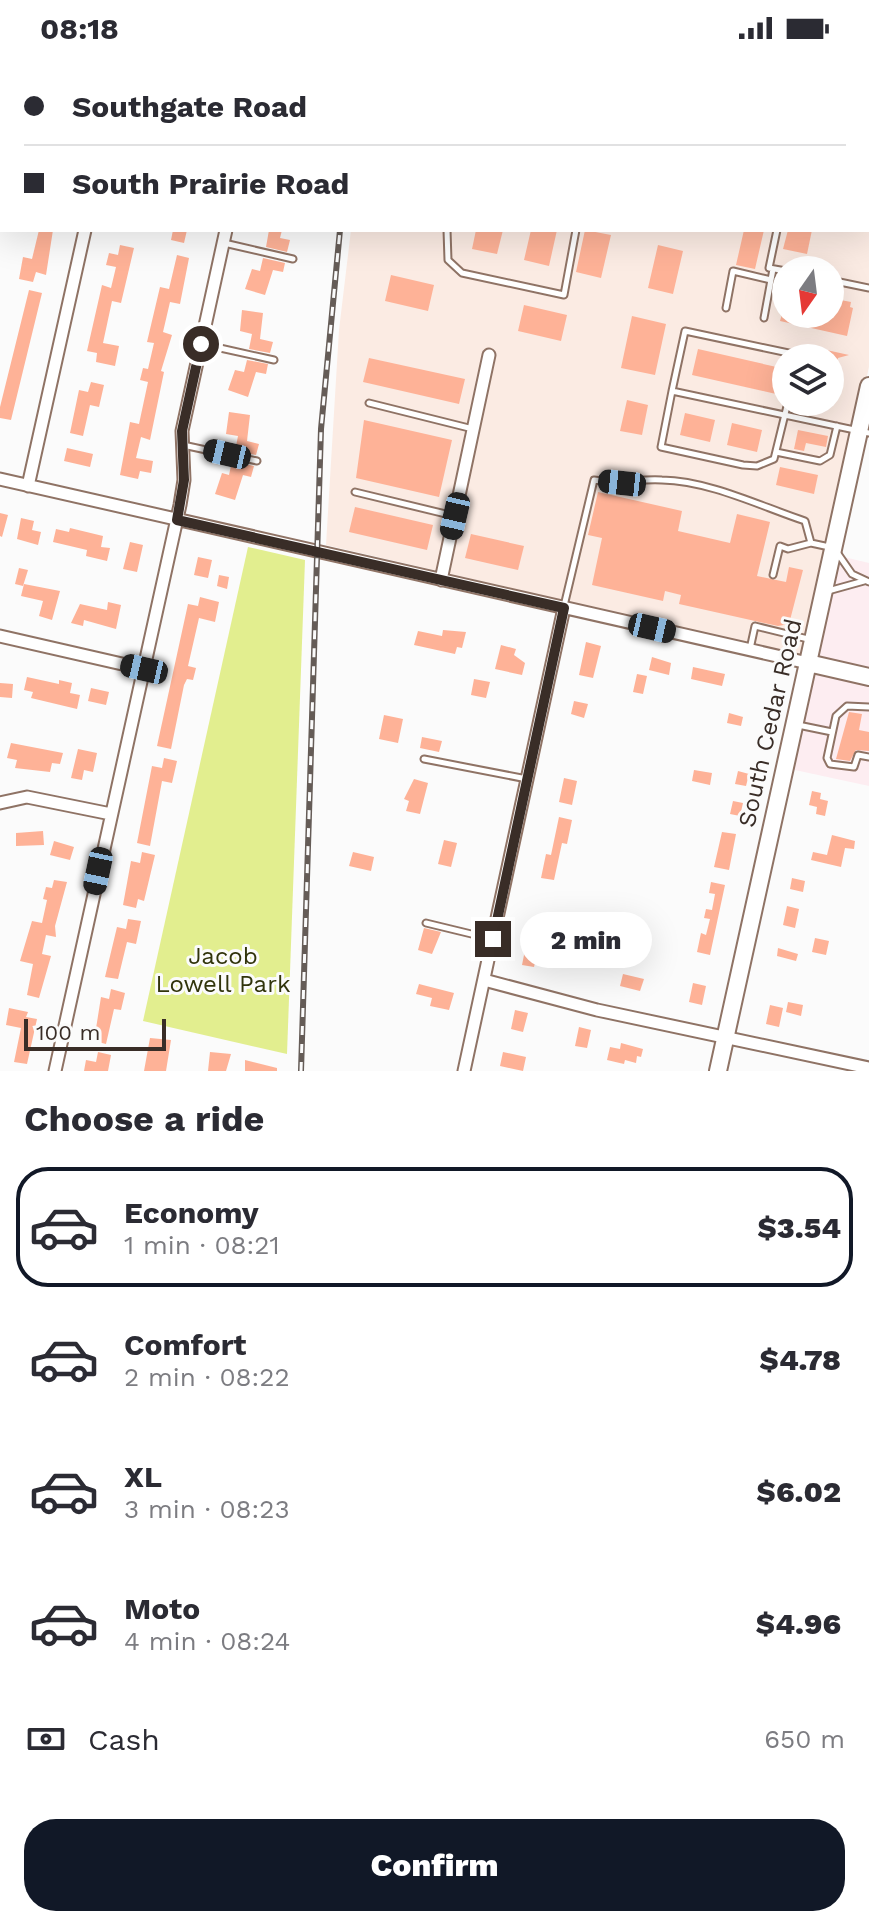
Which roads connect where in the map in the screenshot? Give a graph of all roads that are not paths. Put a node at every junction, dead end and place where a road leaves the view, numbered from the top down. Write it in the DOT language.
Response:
graph roads {
  1 [pos="85,232"];
  2 [pos="226,232"];
  3 [pos="447,232"];
  4 [pos="576,232"];
  5 [pos="777,232"];
  6 [pos="223,243"];
  7 [pos="293,259"];
  8 [pos="772,269"];
  9 [pos="772,274"];
  10 [pos="771,280"];
  11 [pos="844,283"];
  12 [pos="869,288"];
  13 [pos="726,308"];
  14 [pos="764,318"];
  15 [pos="201,344"];
  16 [pos="772,349"];
  17 [pos="489,355"];
  18 [pos="274,360"];
  19 [pos="869,386"];
  20 [pos="672,391"];
  21 [pos="369,403"];
  22 [pos="772,411"];
  23 [pos="785,416"];
  24 [pos="794,416"];
  25 [pos="837,426"];
  26 [pos="474,429"];
  27 [pos="864,432"];
  28 [pos="182,444"];
  29 [pos="776,452"];
  30 [pos="257,461"];
  31 [pos="0,479"];
  32 [pos="28,486"];
  33 [pos="355,492"];
  34 [pos="455,516"];
  35 [pos="177,520"];
  36 [pos="811,543"];
  37 [pos="834,548"];
  38 [pos="773,575"];
  39 [pos="441,580"];
  40 [pos="867,581"];
  41 [pos="824,592"];
  42 [pos="564,608"];
  43 [pos="0,636"];
  44 [pos="813,640"];
  45 [pos="750,651"];
  46 [pos="808,663"];
  47 [pos="144,669"];
  48 [pos="869,677"];
  49 [pos="869,707"];
  50 [pos="794,724"];
  51 [pos="832,732"];
  52 [pos="869,757"];
  53 [pos="424,759"];
  54 [pos="528,780"];
  55 [pos="0,803"];
  56 [pos="111,814"];
  57 [pos="426,923"];
  58 [pos="493,939"];
  59 [pos="484,980"];
  60 [pos="725,1035"];
  61 [pos="869,1068"];
  62 [pos="55,1071"];
  63 [pos="464,1071"];
  64 [pos="718,1071"];
  1 -- 32 [label="street"];
  2 -- 6 [label="street"];
  3 -- 4 [label="lane"];
  5 -- 8 [label="lane"];
  6 -- 7 [label="lane"];
  6 -- 15 [label="street"];
  9 -- 10 [label="lane"];
  10 -- 13 [label="lane"];
  10 -- 14 [label="lane"];
  11 -- 12 [label="lane"];
  15 -- 18 [label="lane"];
  15 -- 28 [label="street"];
  16 -- 20 [label="lane"];
  17 -- 26 [label="street"];
  19 -- 27 [label="main road, South Cedar Road"];
  20 -- 22 [label="lane"];
  20 -- 29 [label="lane"];
  21 -- 26 [label="lane"];
  23 -- 29 [label="lane"];
  24 -- 25 [label="lane"];
  25 -- 27 [label="lane"];
  25 -- 29 [label="lane"];
  26 -- 34 [label="street"];
  27 -- 37 [label="main road, South Cedar Road"];
  28 -- 30 [label="lane"];
  28 -- 35 [label="street"];
  31 -- 32 [label="street"];
  32 -- 35 [label="street"];
  33 -- 34 [label="lane"];
  34 -- 39 [label="street"];
  35 -- 39 [label="street"];
  35 -- 47 [label="street"];
  36 -- 37 [label="lane"];
  36 -- 38 [label="lane"];
  36 -- 42 [label="lane"];
  37 -- 40 [label="lane"];
  37 -- 41 [label="main road, South Cedar Road"];
  39 -- 42 [label="street"];
  40 -- 41 [label="lane"];
  41 -- 44 [label="main road, South Cedar Road"];
  42 -- 45 [label="street"];
  42 -- 54 [label="street"];
  43 -- 47 [label="street"];
  44 -- 45 [label="lane"];
  44 -- 46 [label="main road, South Cedar Road"];
  45 -- 46 [label="street"];
  46 -- 48 [label="main road"];
  46 -- 50 [label="main road, South Cedar Road"];
  47 -- 56 [label="street"];
  49 -- 51 [label="lane"];
  50 -- 51 [label="lane"];
  50 -- 60 [label="main road, South Cedar Road"];
  51 -- 52 [label="lane"];
  53 -- 54 [label="lane"];
  54 -- 58 [label="street"];
  55 -- 56 [label="street"];
  56 -- 62 [label="street"];
  57 -- 58 [label="lane"];
  58 -- 59 [label="street"];
  59 -- 60 [label="street"];
  59 -- 63 [label="street"];
  60 -- 61 [label="street"];
  60 -- 64 [label="main road, South Cedar Road"];
}
